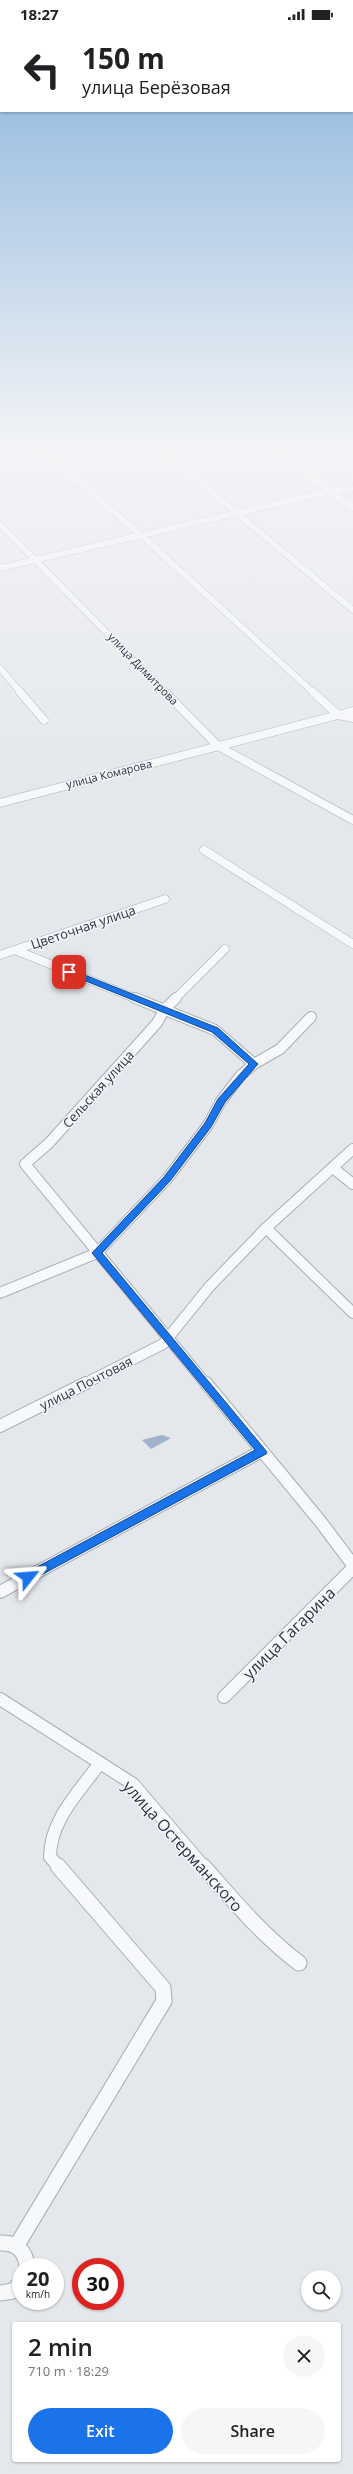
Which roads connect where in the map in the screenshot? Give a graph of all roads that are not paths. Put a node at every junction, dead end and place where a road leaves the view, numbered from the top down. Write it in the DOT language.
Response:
graph roads {
  1 [pos="25,563"];
  2 [pos="38,563"];
  3 [pos="173,563"];
  4 [pos="297,563"];
  5 [pos="0,568"];
  6 [pos="353,610"];
  7 [pos="0,668"];
  8 [pos="353,711"];
  9 [pos="338,715"];
  10 [pos="353,718"];
  11 [pos="44,720"];
  12 [pos="218,746"];
  13 [pos="0,802"];
  14 [pos="353,820"];
  15 [pos="204,850"];
  16 [pos="165,899"];
  17 [pos="353,944"];
  18 [pos="225,949"];
  19 [pos="15,950"];
  20 [pos="0,955"];
  21 [pos="164,1010"];
  22 [pos="311,1017"];
  23 [pos="254,1064"];
  24 [pos="353,1149"];
  25 [pos="333,1168"];
  26 [pos="353,1184"];
  27 [pos="266,1228"];
  28 [pos="97,1253"];
  29 [pos="0,1293"];
  30 [pos="353,1313"];
  31 [pos="169,1338"];
  32 [pos="0,1426"];
  33 [pos="262,1452"];
  34 [pos="353,1565"];
  35 [pos="353,1568"];
  36 [pos="0,1592"];
  37 [pos="224,1697"];
  38 [pos="0,1699"];
  39 [pos="100,1763"];
  40 [pos="299,1963"];
  41 [pos="0,2243"];
  42 [pos="17,2245"];
  43 [pos="26,2258"];
  44 [pos="12,2291"];
  45 [pos="0,2293"];
  1 -- 5 [label="street"];
  2 -- 12 [label="street, улица Димитрова"];
  3 -- 9 [label="street"];
  4 -- 6 [label="street"];
  7 -- 11 [label="street"];
  8 -- 9 [label="street, улица Комарова"];
  9 -- 10 [label="street"];
  9 -- 12 [label="street, улица Комарова"];
  12 -- 13 [label="street, улица Комарова"];
  12 -- 14 [label="street, улица Димитрова"];
  15 -- 17 [label="street"];
  16 -- 19 [label="street, Цветочная улица"];
  18 -- 21 [label="street, Сельская улица"];
  19 -- 20 [label="street, Цветочная улица"];
  19 -- 21 [label="street"];
  21 -- 23 [label="street"];
  21 -- 28 [label="street, Сельская улица"];
  22 -- 23 [label="street"];
  23 -- 28 [label="street"];
  24 -- 25 [label="street, улица Почтовая"];
  25 -- 26 [label="street"];
  25 -- 27 [label="street, улица Почтовая"];
  27 -- 30 [label="street"];
  27 -- 31 [label="street, улица Почтовая"];
  28 -- 29 [label="street"];
  28 -- 31 [label="street"];
  31 -- 32 [label="street, улица Почтовая"];
  31 -- 33 [label="street"];
  33 -- 34 [label="street"];
  33 -- 36 [label="street"];
  35 -- 37 [label="street, улица Гагарина"];
  38 -- 39 [label="street, улица Остерманского"];
  39 -- 40 [label="street, улица Остерманского"];
  39 -- 42 [label="street"];
  41 -- 42 [label="street"];
  42 -- 43 [label="street"];
  44 -- 45 [label="street"];
}
